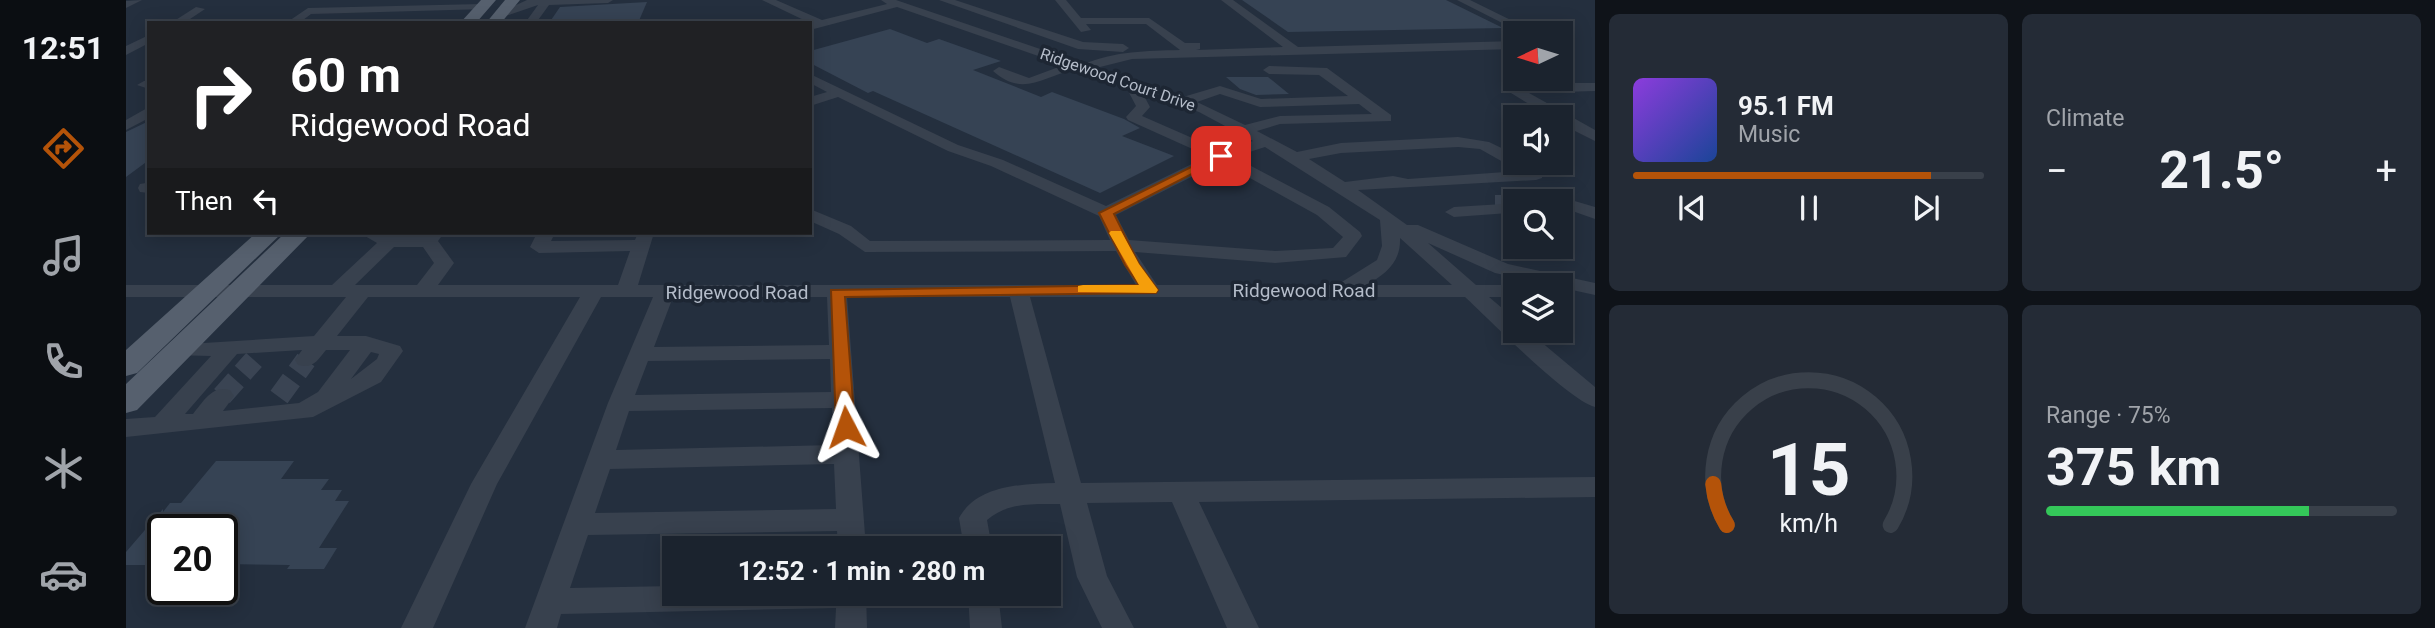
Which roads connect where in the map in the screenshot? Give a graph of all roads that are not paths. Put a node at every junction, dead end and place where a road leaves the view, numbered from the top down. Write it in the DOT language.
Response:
graph roads {
  1 [pos="137,0"];
  2 [pos="424,0"];
  3 [pos="513,0"];
  4 [pos="608,0"];
  5 [pos="766,0"];
  6 [pos="944,0"];
  7 [pos="1060,0"];
  8 [pos="1226,0"];
  9 [pos="1462,0"];
  10 [pos="538,1"];
  11 [pos="892,2"];
  12 [pos="485,3"];
  13 [pos="126,5"];
  14 [pos="200,9"];
  15 [pos="412,9"];
  16 [pos="345,12"];
  17 [pos="1162,15"];
  18 [pos="437,16"];
  19 [pos="496,19"];
  20 [pos="179,21"];
  21 [pos="294,21"];
  22 [pos="469,21"];
  23 [pos="531,21"];
  24 [pos="807,21"];
  25 [pos="1078,21"];
  26 [pos="1506,21"];
  27 [pos="815,25"];
  28 [pos="1067,30"];
  29 [pos="147,33"];
  30 [pos="1051,36"];
  31 [pos="126,37"];
  32 [pos="147,39"];
  33 [pos="1503,44"];
  34 [pos="1182,47"];
  35 [pos="1105,48"];
  36 [pos="126,51"];
  37 [pos="1296,51"];
  38 [pos="1081,67"];
  39 [pos="999,71"];
  40 [pos="1269,71"];
  41 [pos="812,79"];
  42 [pos="1029,82"];
  43 [pos="1131,83"];
  44 [pos="1595,87"];
  45 [pos="1048,89"];
  46 [pos="839,92"];
  47 [pos="1362,100"];
  48 [pos="812,101"];
  49 [pos="1183,102"];
  50 [pos="1260,103"];
  51 [pos="1538,105"];
  52 [pos="147,112"];
  53 [pos="1280,120"];
  54 [pos="1573,125"];
  55 [pos="126,126"];
  56 [pos="1242,130"];
  57 [pos="1595,136"];
  58 [pos="1265,142"];
  59 [pos="1221,156"];
  60 [pos="1295,157"];
  61 [pos="1503,166"];
  62 [pos="1503,170"];
  63 [pos="1345,187"];
  64 [pos="1573,204"];
  65 [pos="1573,211"];
  66 [pos="1106,213"];
  67 [pos="812,215"];
  68 [pos="1595,215"];
  69 [pos="1389,218"];
  70 [pos="268,235"];
  71 [pos="297,235"];
  72 [pos="373,235"];
  73 [pos="545,235"];
  74 [pos="431,237"];
  75 [pos="644,239"];
  76 [pos="389,242"];
  77 [pos="1122,247"];
  78 [pos="1018,289"];
  79 [pos="126,290"];
  80 [pos="209,290"];
  81 [pos="241,290"];
  82 [pos="363,290"];
  83 [pos="423,290"];
  84 [pos="1150,290"];
  85 [pos="1342,290"];
  86 [pos="1472,290"];
  87 [pos="337,291"];
  88 [pos="594,291"];
  89 [pos="1503,291"];
  90 [pos="1595,291"];
  91 [pos="625,292"];
  92 [pos="665,292"];
  93 [pos="1573,292"];
  94 [pos="837,293"];
  95 [pos="270,343"];
  96 [pos="230,349"];
  97 [pos="180,350"];
  98 [pos="313,352"];
  99 [pos="841,352"];
  100 [pos="640,354"];
  101 [pos="254,360"];
  102 [pos="126,366"];
  103 [pos="222,396"];
  104 [pos="1595,399"];
  105 [pos="844,400"];
  106 [pos="126,402"];
  107 [pos="620,403"];
  108 [pos="200,421"];
  109 [pos="162,425"];
  110 [pos="126,428"];
  111 [pos="848,454"];
  112 [pos="600,460"];
  113 [pos="1181,491"];
  114 [pos="1591,491"];
  115 [pos="1070,492"];
  116 [pos="578,524"];
  117 [pos="852,534"];
  118 [pos="976,536"];
  119 [pos="677,606"];
  120 [pos="851,606"];
  121 [pos="984,606"];
  122 [pos="546,615"];
  123 [pos="417,628"];
  124 [pos="851,628"];
  125 [pos="986,628"];
  126 [pos="1118,628"];
  127 [pos="1243,628"];
  1 -- 13 [label="street"];
  2 -- 15 [label="street"];
  3 -- 19 [label="main road"];
  4 -- 10 [label="street"];
  5 -- 24 [label="street"];
  6 -- 30 [label="street"];
  7 -- 25 [label="street"];
  8 -- 37 [label="street"];
  9 -- 26 [label="street"];
  10 -- 19 [label="street"];
  10 -- 23 [label="street"];
  11 -- 27 [label="street"];
  11 -- 38 [label="street, Ridgewood Court Drive"];
  12 -- 18 [label="street"];
  12 -- 22 [label="main road"];
  14 -- 20 [label="street"];
  15 -- 16 [label="street"];
  15 -- 18 [label="street"];
  16 -- 18 [label="street"];
  16 -- 21 [label="street"];
  17 -- 34 [label="street"];
  25 -- 34 [label="street"];
  25 -- 35 [label="street"];
  28 -- 30 [label="street"];
  29 -- 31 [label="street"];
  30 -- 35 [label="street"];
  32 -- 36 [label="street"];
  33 -- 37 [label="street"];
  34 -- 35 [label="street"];
  37 -- 38 [label="street"];
  38 -- 42 [label="street"];
  38 -- 43 [label="street, Ridgewood Court Drive"];
  39 -- 42 [label="street"];
  40 -- 47 [label="street"];
  41 -- 46 [label="street"];
  42 -- 45 [label="street"];
  43 -- 49 [label="street, Ridgewood Court Drive"];
  43 -- 59 [label="street"];
  44 -- 51 [label="street"];
  46 -- 48 [label="street"];
  46 -- 66 [label="street"];
  47 -- 50 [label="street"];
  47 -- 53 [label="street"];
  49 -- 50 [label="street"];
  49 -- 56 [label="street, Ridgewood Court Drive"];
  50 -- 53 [label="street"];
  52 -- 55 [label="street"];
  53 -- 56 [label="street"];
  54 -- 57 [label="street"];
  56 -- 58 [label="street, Ridgewood Court Drive"];
  58 -- 59 [label="street"];
  58 -- 60 [label="street, Ridgewood Court Drive"];
  59 -- 66 [label="street"];
  59 -- 77 [label="street"];
  60 -- 61 [label="street"];
  60 -- 63 [label="street, Ridgewood Court Drive"];
  62 -- 63 [label="street"];
  63 -- 69 [label="street, Ridgewood Court Drive"];
  64 -- 68 [label="street"];
  65 -- 68 [label="street"];
  66 -- 77 [label="street"];
  67 -- 77 [label="street"];
  69 -- 85 [label="street"];
  69 -- 86 [label="street, Ridgewood Court Drive"];
  69 -- 90 [label="street"];
  70 -- 80 [label="main road"];
  71 -- 81 [label="main road"];
  72 -- 76 [label="street"];
  73 -- 75 [label="street"];
  74 -- 76 [label="street"];
  74 -- 83 [label="street"];
  75 -- 91 [label="street"];
  76 -- 87 [label="street"];
  77 -- 84 [label="street"];
  78 -- 84 [label="street, Ridgewood Road"];
  78 -- 94 [label="street, Ridgewood Road"];
  78 -- 115 [label="street"];
  79 -- 80 [label="street, Ridgewood Road"];
  80 -- 81 [label="street, Ridgewood Road"];
  80 -- 102 [label="main road"];
  81 -- 87 [label="street, Ridgewood Road"];
  81 -- 97 [label="main road"];
  82 -- 83 [label="street, Ridgewood Road"];
  82 -- 87 [label="street, Ridgewood Road"];
  82 -- 98 [label="street"];
  83 -- 88 [label="street, Ridgewood Road"];
  84 -- 85 [label="street, Ridgewood Road"];
  85 -- 86 [label="street, Ridgewood Road"];
  86 -- 89 [label="street, Ridgewood Road"];
  86 -- 104 [label="street, Ridgewood Court Drive"];
  88 -- 91 [label="street, Ridgewood Road"];
  88 -- 123 [label="street"];
  90 -- 93 [label="street"];
  91 -- 92 [label="street, Ridgewood Road"];
  92 -- 94 [label="street, Ridgewood Road"];
  92 -- 100 [label="street"];
  94 -- 99 [label="street"];
  95 -- 96 [label="street"];
  95 -- 98 [label="street"];
  95 -- 101 [label="street"];
  96 -- 97 [label="street"];
  96 -- 109 [label="street"];
  97 -- 106 [label="main road"];
  98 -- 108 [label="street"];
  99 -- 100 [label="street"];
  99 -- 105 [label="street"];
  100 -- 107 [label="street"];
  103 -- 108 [label="street"];
  105 -- 107 [label="street"];
  105 -- 111 [label="street"];
  107 -- 112 [label="street"];
  108 -- 109 [label="street"];
  109 -- 110 [label="street"];
  111 -- 112 [label="street"];
  111 -- 117 [label="street"];
  112 -- 116 [label="street"];
  113 -- 114 [label="street"];
  113 -- 115 [label="street"];
  113 -- 127 [label="street"];
  115 -- 118 [label="street"];
  115 -- 126 [label="street"];
  116 -- 117 [label="street"];
  116 -- 122 [label="street"];
  119 -- 122 [label="street"];
  120 -- 124 [label="street"];
  121 -- 125 [label="street"];
}
